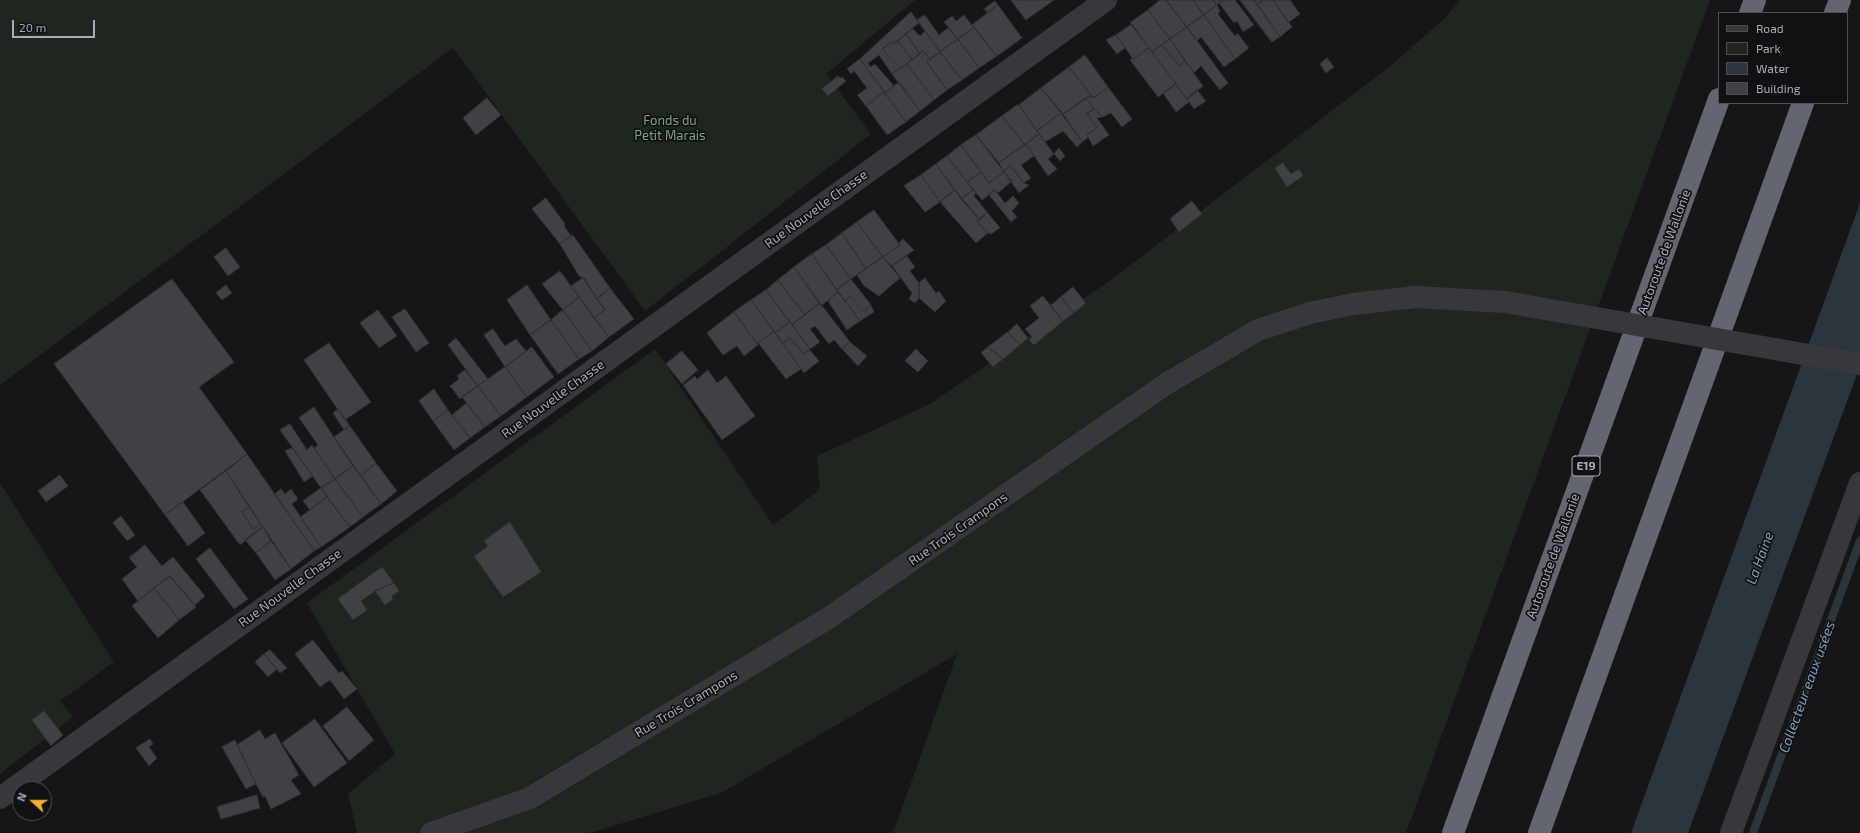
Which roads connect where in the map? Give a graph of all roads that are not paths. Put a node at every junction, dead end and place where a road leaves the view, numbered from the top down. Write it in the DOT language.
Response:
graph roads {
  1 [pos="1106,0"];
  2 [pos="1755,0"];
  3 [pos="1840,0"];
  4 [pos="1750,12"];
  5 [pos="1835,12"];
  6 [pos="1718,103"];
  7 [pos="1803,104"];
  8 [pos="1860,364"];
  9 [pos="1860,482"];
  10 [pos="0,798"];
  11 [pos="431,833"];
  12 [pos="1453,833"];
  13 [pos="1539,833"];
  14 [pos="1731,833"];
  1 -- 10 [label="street, Rue Nouvelle Chasse"];
  2 -- 4 [label="highway"];
  3 -- 5 [label="highway"];
  6 -- 12 [label="highway, Autoroute de Wallonie / E19"];
  7 -- 13 [label="highway"];
  8 -- 11 [label="street, Rue Trois Crampons, bridge"];
  9 -- 14 [label="street"];
}
